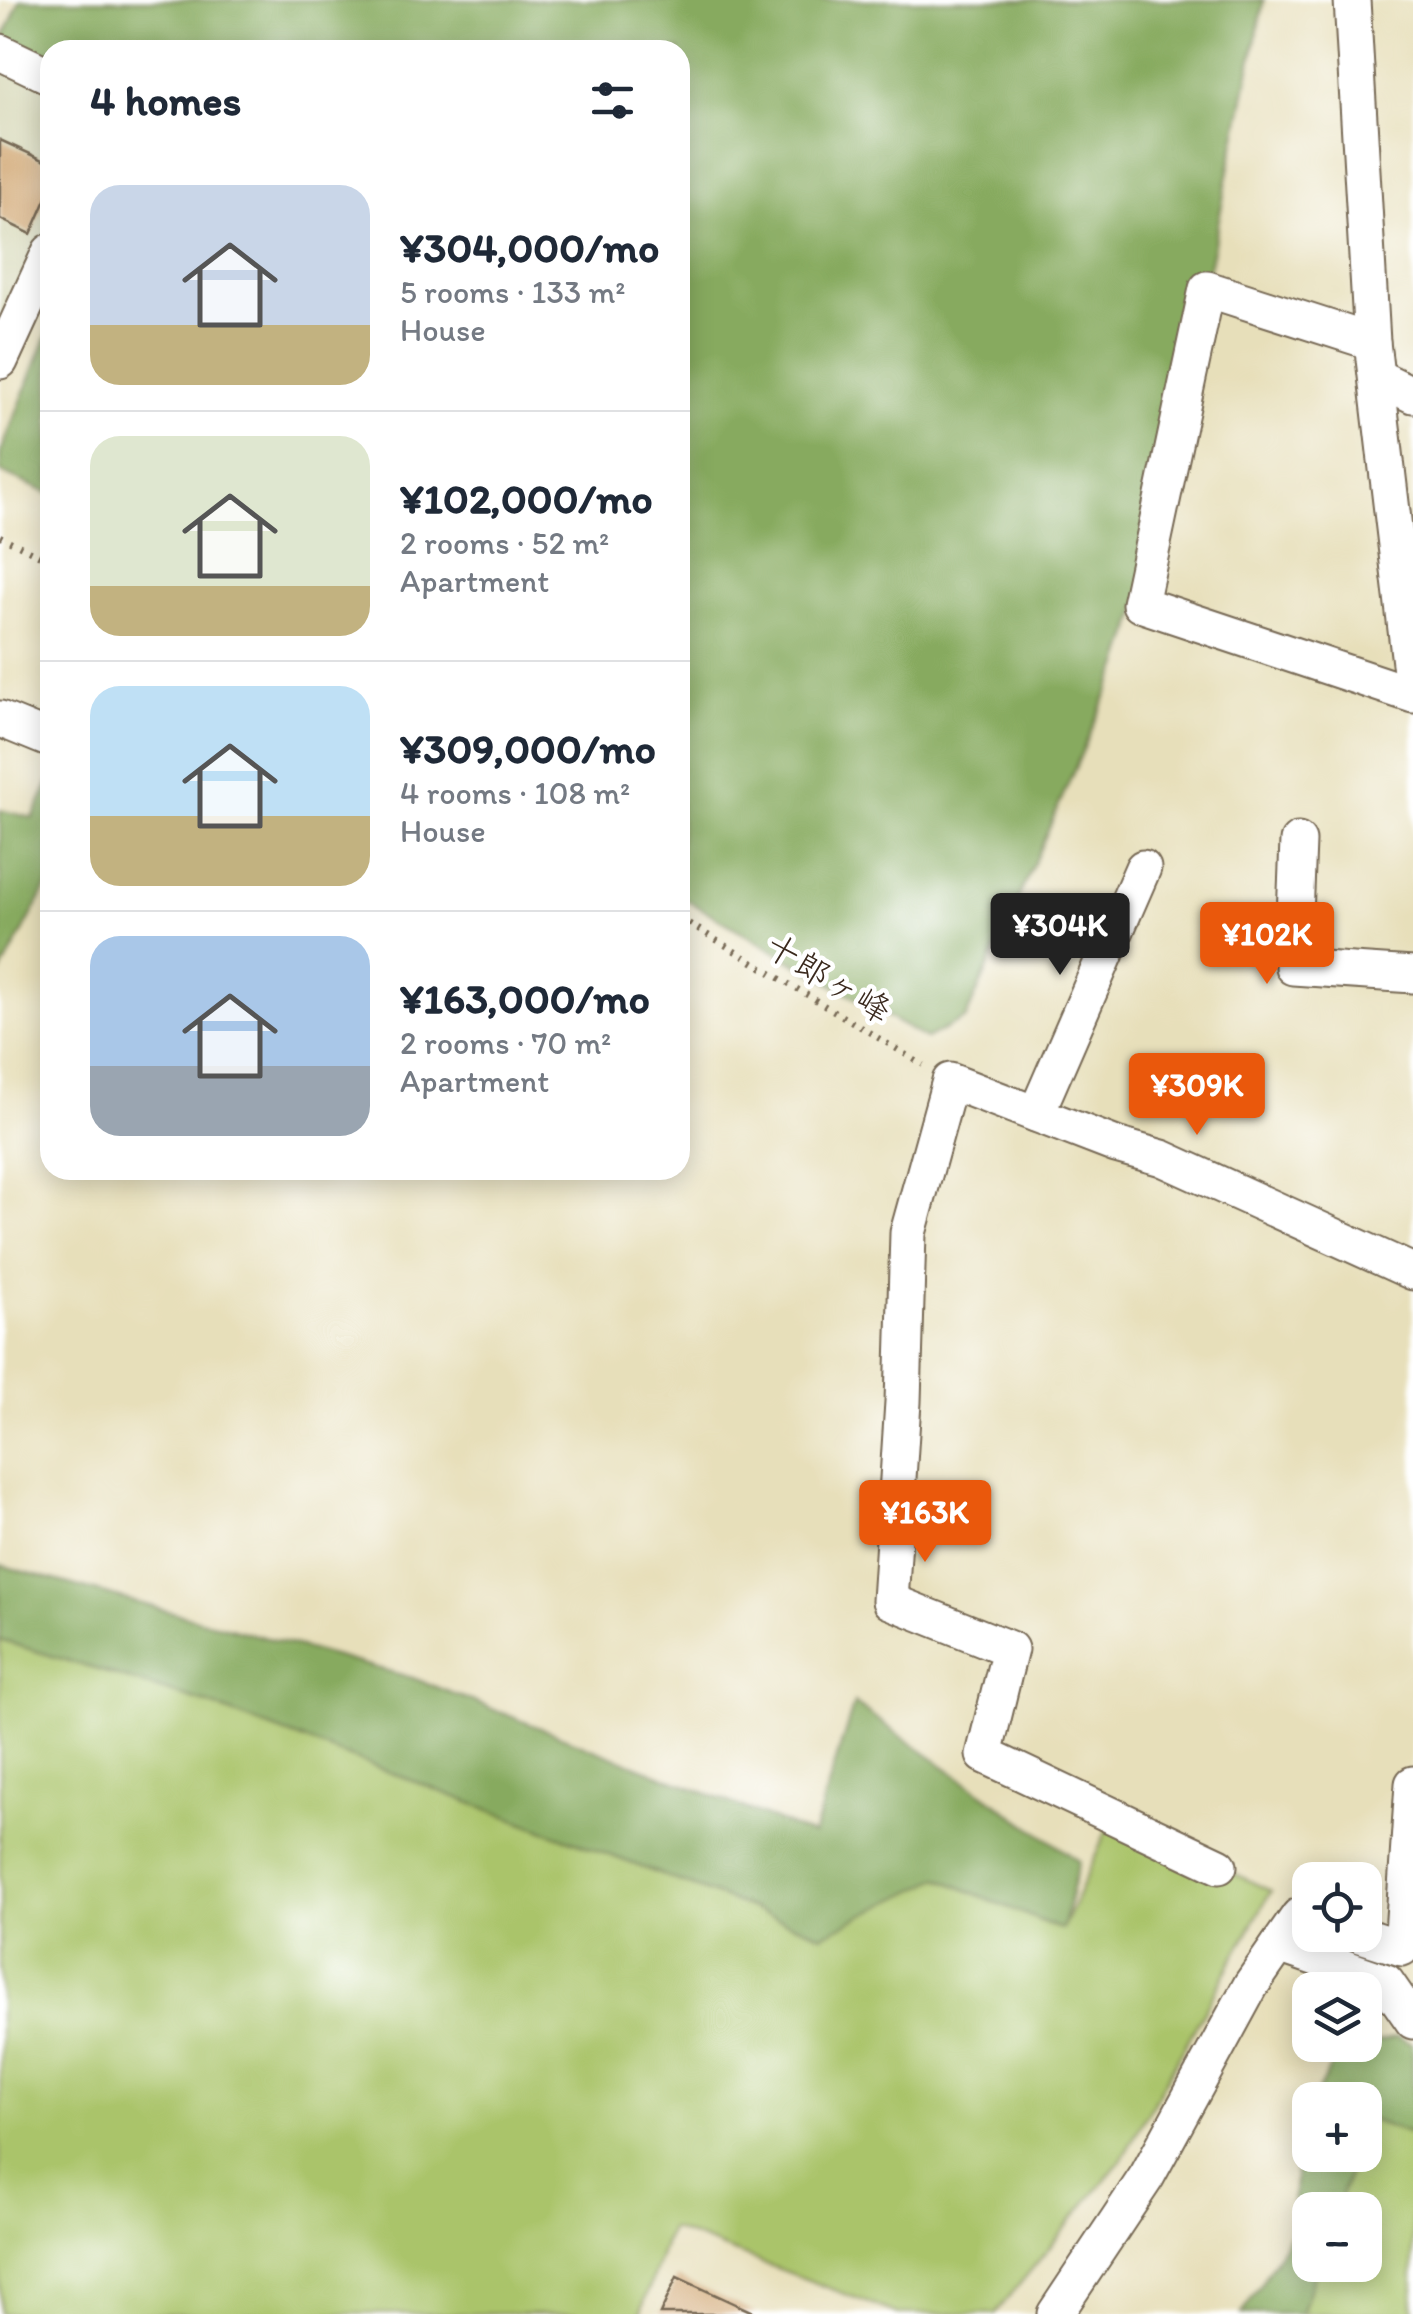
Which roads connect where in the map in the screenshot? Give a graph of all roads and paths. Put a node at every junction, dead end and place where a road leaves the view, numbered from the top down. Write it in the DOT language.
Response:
graph roads {
  1 [pos="1352,0"];
  2 [pos="0,52"];
  3 [pos="40,71"];
  4 [pos="40,274"];
  5 [pos="1372,342"];
  6 [pos="0,361"];
  7 [pos="1377,377"];
  8 [pos="1413,395"];
  9 [pos="0,536"];
  10 [pos="40,556"];
  11 [pos="1413,692"];
  12 [pos="0,719"];
  13 [pos="40,735"];
  14 [pos="1298,841"];
  15 [pos="1143,868"];
  16 [pos="690,924"];
  17 [pos="1413,975"];
  18 [pos="950,1081"];
  19 [pos="1036,1114"];
  20 [pos="1413,1272"];
  21 [pos="1413,1784"];
  22 [pos="1219,1866"];
  23 [pos="1292,1927"];
  24 [pos="1382,1942"];
  25 [pos="1279,1945"];
  26 [pos="1402,1948"];
  27 [pos="1386,1982"];
  28 [pos="1413,2021"];
  29 [pos="1055,2314"];
  1 -- 5 [label="street"];
  2 -- 3 [label="street"];
  4 -- 6 [label="street"];
  5 -- 7 [label="street"];
  5 -- 11 [label="street"];
  7 -- 8 [label="street"];
  7 -- 11 [label="street"];
  9 -- 10 [label="path"];
  12 -- 13 [label="street"];
  14 -- 17 [label="street"];
  15 -- 19 [label="street"];
  16 -- 18 [label="path, 十郎ヶ峰"];
  18 -- 19 [label="street"];
  18 -- 22 [label="street"];
  19 -- 20 [label="street"];
  21 -- 26 [label="street"];
  23 -- 25 [label="street"];
  24 -- 26 [label="street"];
  25 -- 27 [label="street"];
  25 -- 29 [label="street"];
  26 -- 27 [label="street"];
  27 -- 28 [label="street"];
}
